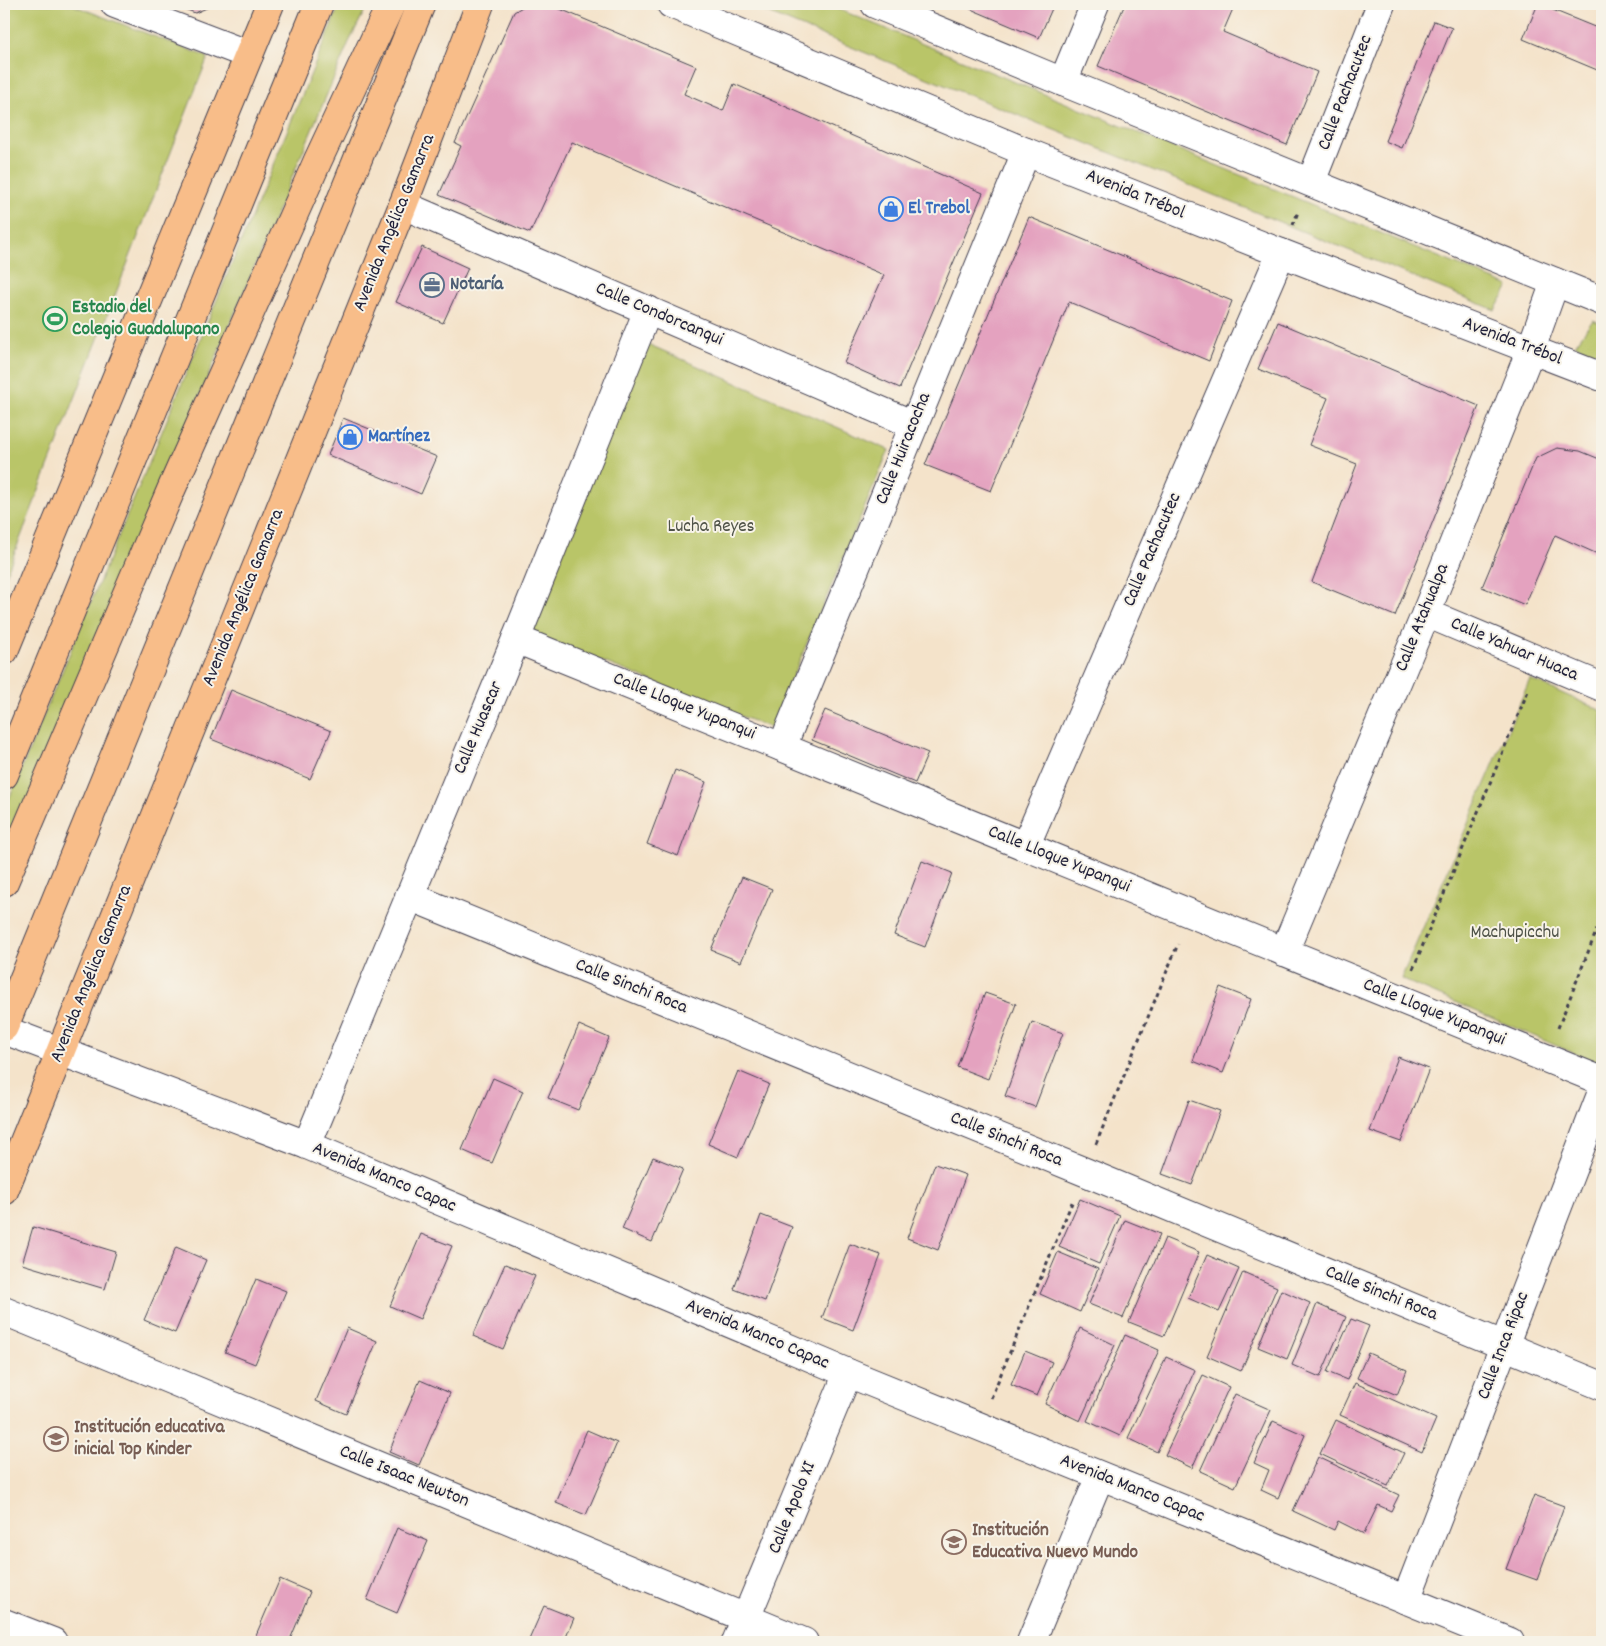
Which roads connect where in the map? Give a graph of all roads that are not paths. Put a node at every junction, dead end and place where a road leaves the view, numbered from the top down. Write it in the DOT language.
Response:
graph roads {
  1 [pos="115,4"];
  2 [pos="270,4"];
  3 [pos="319,4"];
  4 [pos="391,4"];
  5 [pos="421,4"];
  6 [pos="480,4"];
  7 [pos="671,4"];
  8 [pos="876,4"];
  9 [pos="1094,4"];
  10 [pos="1381,4"];
  11 [pos="249,55"];
  12 [pos="1063,82"];
  13 [pos="1026,152"];
  14 [pos="1311,182"];
  15 [pos="403,206"];
  16 [pos="1281,253"];
  17 [pos="1554,282"];
  18 [pos="1602,301"];
  19 [pos="648,310"];
  20 [pos="1531,348"];
  21 [pos="1602,377"];
  22 [pos="914,424"];
  23 [pos="1426,613"];
  24 [pos="516,639"];
  25 [pos="4,651"];
  26 [pos="1602,687"];
  27 [pos="782,747"];
  28 [pos="4,775"];
  29 [pos="1025,847"];
  30 [pos="4,882"];
  31 [pos="409,896"];
  32 [pos="1284,952"];
  33 [pos="4,1028"];
  34 [pos="60,1052"];
  35 [pos="1602,1081"];
  36 [pos="1602,1092"];
  37 [pos="307,1145"];
  38 [pos="4,1192"];
  39 [pos="4,1312"];
  40 [pos="1505,1345"];
  41 [pos="848,1373"];
  42 [pos="1602,1386"];
  43 [pos="1100,1476"];
  44 [pos="1406,1600"];
  45 [pos="4,1623"];
  46 [pos="741,1630"];
  47 [pos="53,1642"];
  48 [pos="804,1642"];
  49 [pos="1031,1642"];
  50 [pos="1510,1642"];
  1 -- 11 [label="street"];
  2 -- 11 [label="main road"];
  3 -- 28 [label="main road"];
  4 -- 30 [label="main road"];
  5 -- 33 [label="main road"];
  6 -- 15 [label="main road, Avenida Angélica Gamarra"];
  7 -- 13 [label="street, Avenida Trébol"];
  8 -- 12 [label="street"];
  9 -- 12 [label="street"];
  10 -- 14 [label="street, Calle Pachacutec"];
  11 -- 25 [label="main road"];
  12 -- 14 [label="street"];
  13 -- 16 [label="street, Avenida Trébol"];
  13 -- 22 [label="street, Calle Huiracocha"];
  14 -- 17 [label="street"];
  15 -- 19 [label="street, Calle Condorcanqui"];
  15 -- 34 [label="main road, Avenida Angélica Gamarra"];
  16 -- 20 [label="street, Avenida Trébol"];
  16 -- 29 [label="street, Calle Pachacutec"];
  17 -- 18 [label="street"];
  17 -- 20 [label="street, Calle Atahualpa"];
  19 -- 22 [label="street, Calle Condorcanqui"];
  19 -- 24 [label="street, Calle Huascar"];
  20 -- 21 [label="street, Avenida Trébol"];
  20 -- 23 [label="street, Calle Atahualpa"];
  22 -- 27 [label="street, Calle Huiracocha"];
  23 -- 26 [label="street, Calle Yahuar Huaca"];
  23 -- 32 [label="street, Calle Atahualpa"];
  24 -- 27 [label="street, Calle Lloque Yupanqui"];
  24 -- 31 [label="street, Calle Huascar"];
  27 -- 29 [label="street, Calle Lloque Yupanqui"];
  29 -- 32 [label="street, Calle Lloque Yupanqui"];
  31 -- 37 [label="street, Calle Huascar"];
  31 -- 40 [label="street, Calle Sinchi Roca"];
  32 -- 35 [label="street, Calle Lloque Yupanqui"];
  33 -- 34 [label="street, Avenida Manco Capac"];
  34 -- 37 [label="street, Avenida Manco Capac"];
  34 -- 38 [label="main road, Avenida Angélica Gamarra"];
  36 -- 40 [label="street, Calle Inca Ripac"];
  37 -- 41 [label="street, Avenida Manco Capac"];
  39 -- 46 [label="street, Calle Isaac Newton"];
  40 -- 42 [label="street, Calle Sinchi Roca"];
  40 -- 44 [label="street, Calle Inca Ripac"];
  41 -- 43 [label="street, Avenida Manco Capac"];
  41 -- 46 [label="street, Calle Apolo XI"];
  43 -- 44 [label="street, Avenida Manco Capac"];
  43 -- 49 [label="street"];
  44 -- 50 [label="street, Avenida Manco Capac"];
  45 -- 47 [label="street"];
  46 -- 48 [label="street, Calle Isaac Newton"];
}
